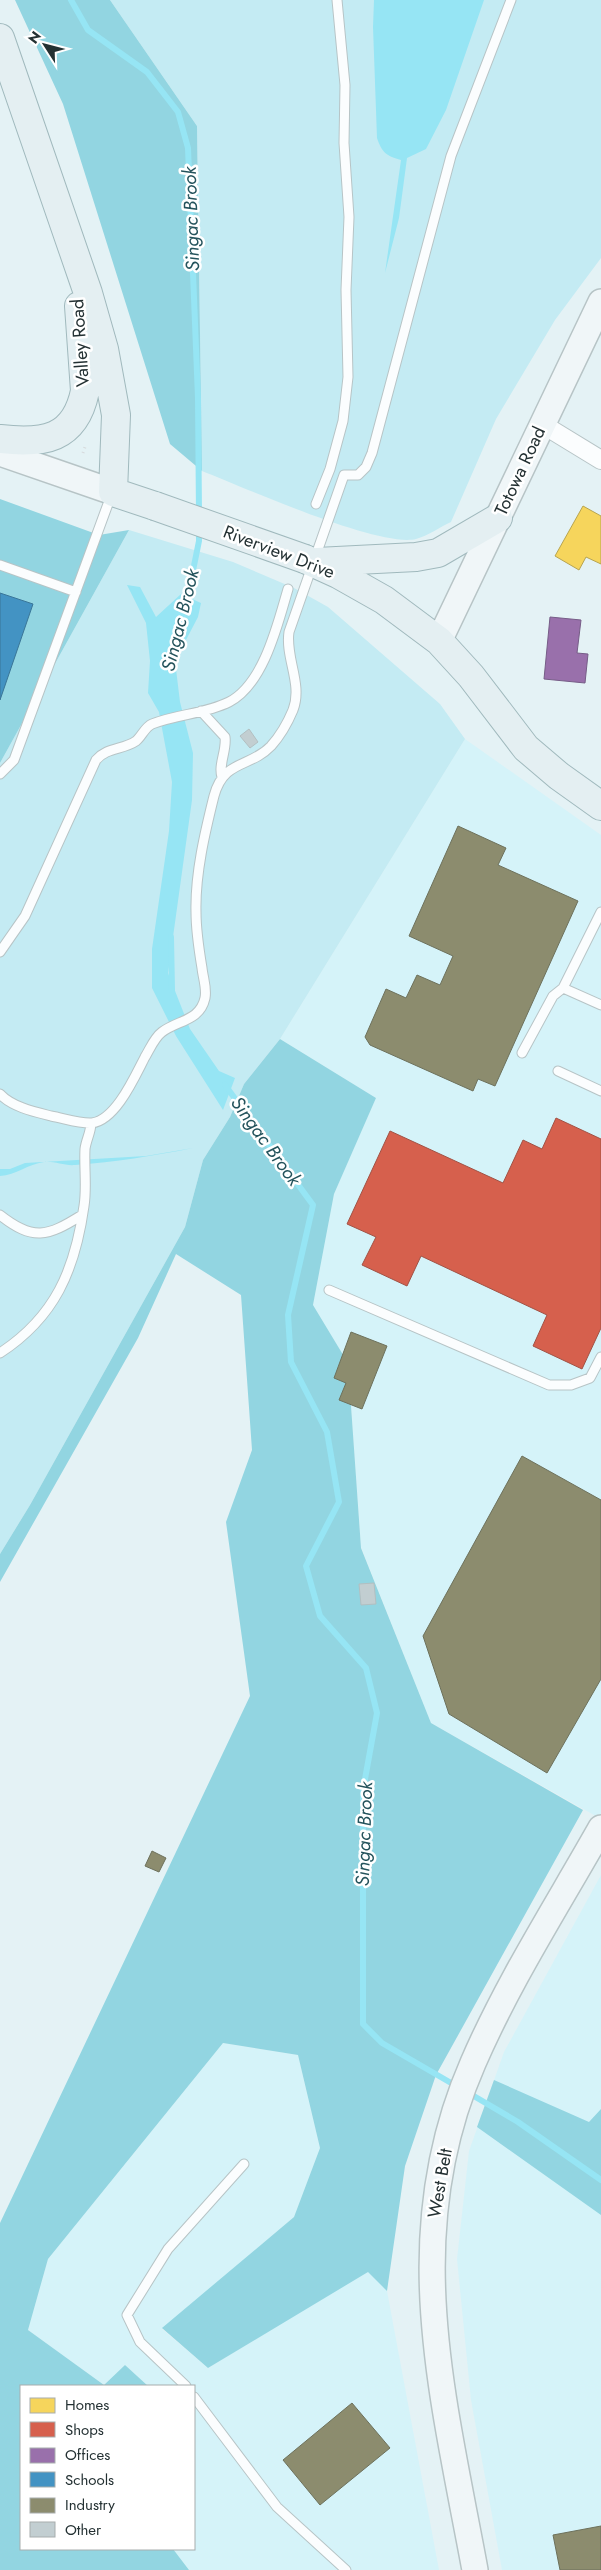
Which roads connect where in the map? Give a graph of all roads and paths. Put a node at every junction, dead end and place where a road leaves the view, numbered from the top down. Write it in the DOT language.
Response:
graph roads {
  1 [pos="337,0"];
  2 [pos="511,0"];
  3 [pos="0,38"];
  4 [pos="60,214"];
  5 [pos="601,302"];
  6 [pos="542,424"];
  7 [pos="0,439"];
  8 [pos="86,444"];
  9 [pos="0,453"];
  10 [pos="83,453"];
  11 [pos="601,460"];
  12 [pos="330,469"];
  13 [pos="344,475"];
  14 [pos="113,492"];
  15 [pos="316,504"];
  16 [pos="498,518"];
  17 [pos="310,561"];
  18 [pos="0,566"];
  19 [pos="288,589"];
  20 [pos="76,592"];
  21 [pos="275,634"];
  22 [pos="439,641"];
  23 [pos="287,644"];
  24 [pos="196,712"];
  25 [pos="0,774"];
  26 [pos="222,776"];
  27 [pos="601,806"];
  28 [pos="601,912"];
  29 [pos="598,926"];
  30 [pos="0,952"];
  31 [pos="563,988"];
  32 [pos="601,1005"];
  33 [pos="522,1053"];
  34 [pos="558,1071"];
  35 [pos="601,1091"];
  36 [pos="0,1094"];
  37 [pos="91,1123"];
  38 [pos="0,1215"];
  39 [pos="82,1215"];
  40 [pos="329,1290"];
  41 [pos="0,1354"];
  42 [pos="601,1357"];
  43 [pos="601,1828"];
  44 [pos="244,2164"];
  45 [pos="185,2385"];
  46 [pos="195,2398"];
  47 [pos="346,2570"];
  48 [pos="475,2570"];
  1 -- 12 [label="lane"];
  2 -- 13 [label="lane"];
  3 -- 4 [label="main road, Valley Road"];
  4 -- 7 [label="main road, Valley Road"];
  4 -- 14 [label="main road, Valley Road"];
  5 -- 6 [label="main road, Totowa Road"];
  6 -- 11 [label="street"];
  6 -- 16 [label="main road, Totowa Road"];
  8 -- 10 [label="path"];
  9 -- 14 [label="main road"];
  12 -- 13 [label="lane"];
  12 -- 15 [label="lane"];
  13 -- 17 [label="lane"];
  14 -- 17 [label="main road, Riverview Drive, bridge"];
  14 -- 20 [label="lane"];
  16 -- 17 [label="main road"];
  16 -- 22 [label="main road, Totowa Road"];
  17 -- 22 [label="main road, Riverview Drive"];
  17 -- 23 [label="lane"];
  18 -- 20 [label="lane"];
  19 -- 21 [label="lane"];
  20 -- 25 [label="lane"];
  21 -- 23 [label="lane"];
  21 -- 24 [label="lane"];
  22 -- 27 [label="main road, Riverview Drive"];
  23 -- 26 [label="lane"];
  24 -- 26 [label="lane"];
  24 -- 30 [label="lane"];
  26 -- 37 [label="lane"];
  28 -- 29 [label="lane"];
  29 -- 31 [label="lane"];
  31 -- 32 [label="lane"];
  31 -- 33 [label="lane"];
  34 -- 35 [label="lane"];
  36 -- 37 [label="lane"];
  37 -- 39 [label="lane"];
  38 -- 39 [label="lane"];
  39 -- 41 [label="lane"];
  40 -- 42 [label="lane"];
  43 -- 48 [label="main road, West Belt"];
  44 -- 45 [label="lane"];
  46 -- 47 [label="lane"];
}
